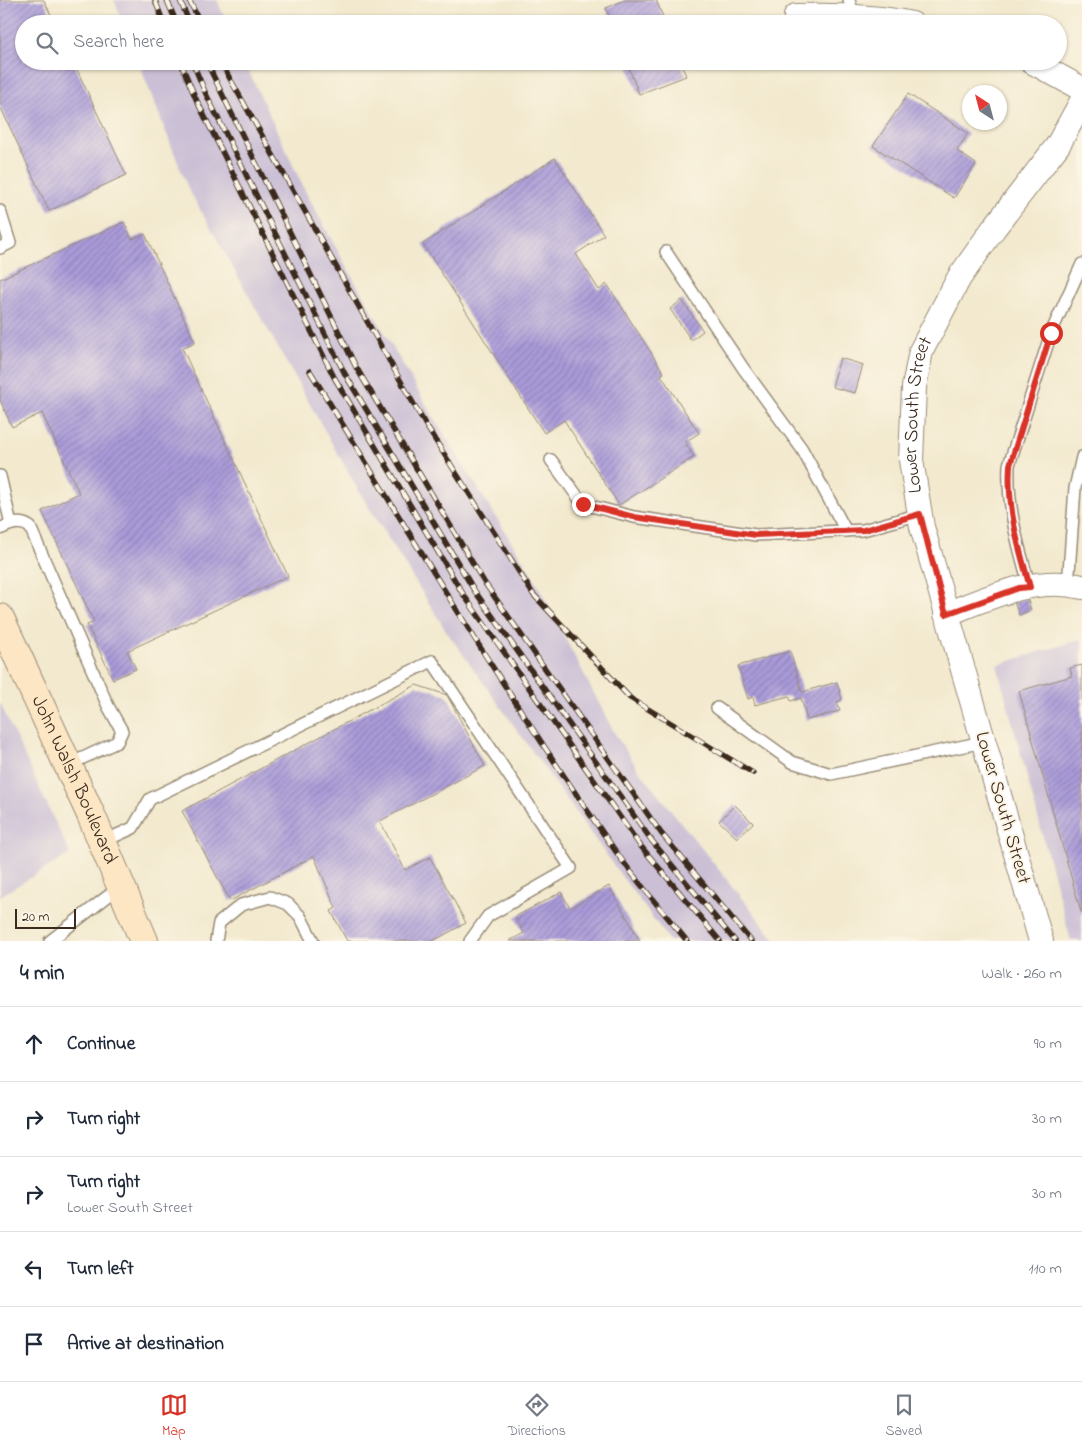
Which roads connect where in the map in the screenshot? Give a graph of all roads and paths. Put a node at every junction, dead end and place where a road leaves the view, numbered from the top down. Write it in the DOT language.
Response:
graph roads {
  1 [pos="852,9"];
  2 [pos="804,15"];
  3 [pos="876,15"];
  4 [pos="1047,70"];
  5 [pos="1082,89"];
  6 [pos="1082,101"];
  7 [pos="0,212"];
  8 [pos="0,248"];
  9 [pos="666,252"];
  10 [pos="1082,264"];
  11 [pos="1082,457"];
  12 [pos="550,460"];
  13 [pos="0,476"];
  14 [pos="920,514"];
  15 [pos="11,524"];
  16 [pos="0,528"];
  17 [pos="846,531"];
  18 [pos="1075,586"];
  19 [pos="1030,587"];
  20 [pos="946,614"];
  21 [pos="0,618"];
  22 [pos="717,708"];
  23 [pos="983,742"];
  24 [pos="68,765"];
  25 [pos="102,842"];
  26 [pos="121,886"];
  27 [pos="50,941"];
  28 [pos="144,941"];
  29 [pos="216,941"];
  30 [pos="313,941"];
  31 [pos="470,941"];
  32 [pos="1041,941"];
  1 -- 2 [label="street"];
  1 -- 3 [label="street"];
  4 -- 5 [label="street"];
  6 -- 14 [label="street, Lower South Street"];
  7 -- 8 [label="lane"];
  9 -- 17 [label="lane"];
  10 -- 19 [label="lane"];
  11 -- 18 [label="lane"];
  12 -- 17 [label="lane"];
  13 -- 15 [label="lane"];
  14 -- 17 [label="lane"];
  14 -- 20 [label="street, Lower South Street"];
  15 -- 16 [label="lane"];
  15 -- 24 [label="lane"];
  18 -- 19 [label="street"];
  19 -- 20 [label="street"];
  20 -- 23 [label="street, Lower South Street"];
  21 -- 24 [label="street, John Walsh Boulevard"];
  22 -- 23 [label="lane"];
  23 -- 32 [label="street, Lower South Street"];
  24 -- 25 [label="street, John Walsh Boulevard"];
  25 -- 26 [label="street, John Walsh Boulevard"];
  25 -- 31 [label="lane"];
  26 -- 27 [label="lane"];
  26 -- 28 [label="street, John Walsh Boulevard"];
  29 -- 30 [label="lane"];
}
